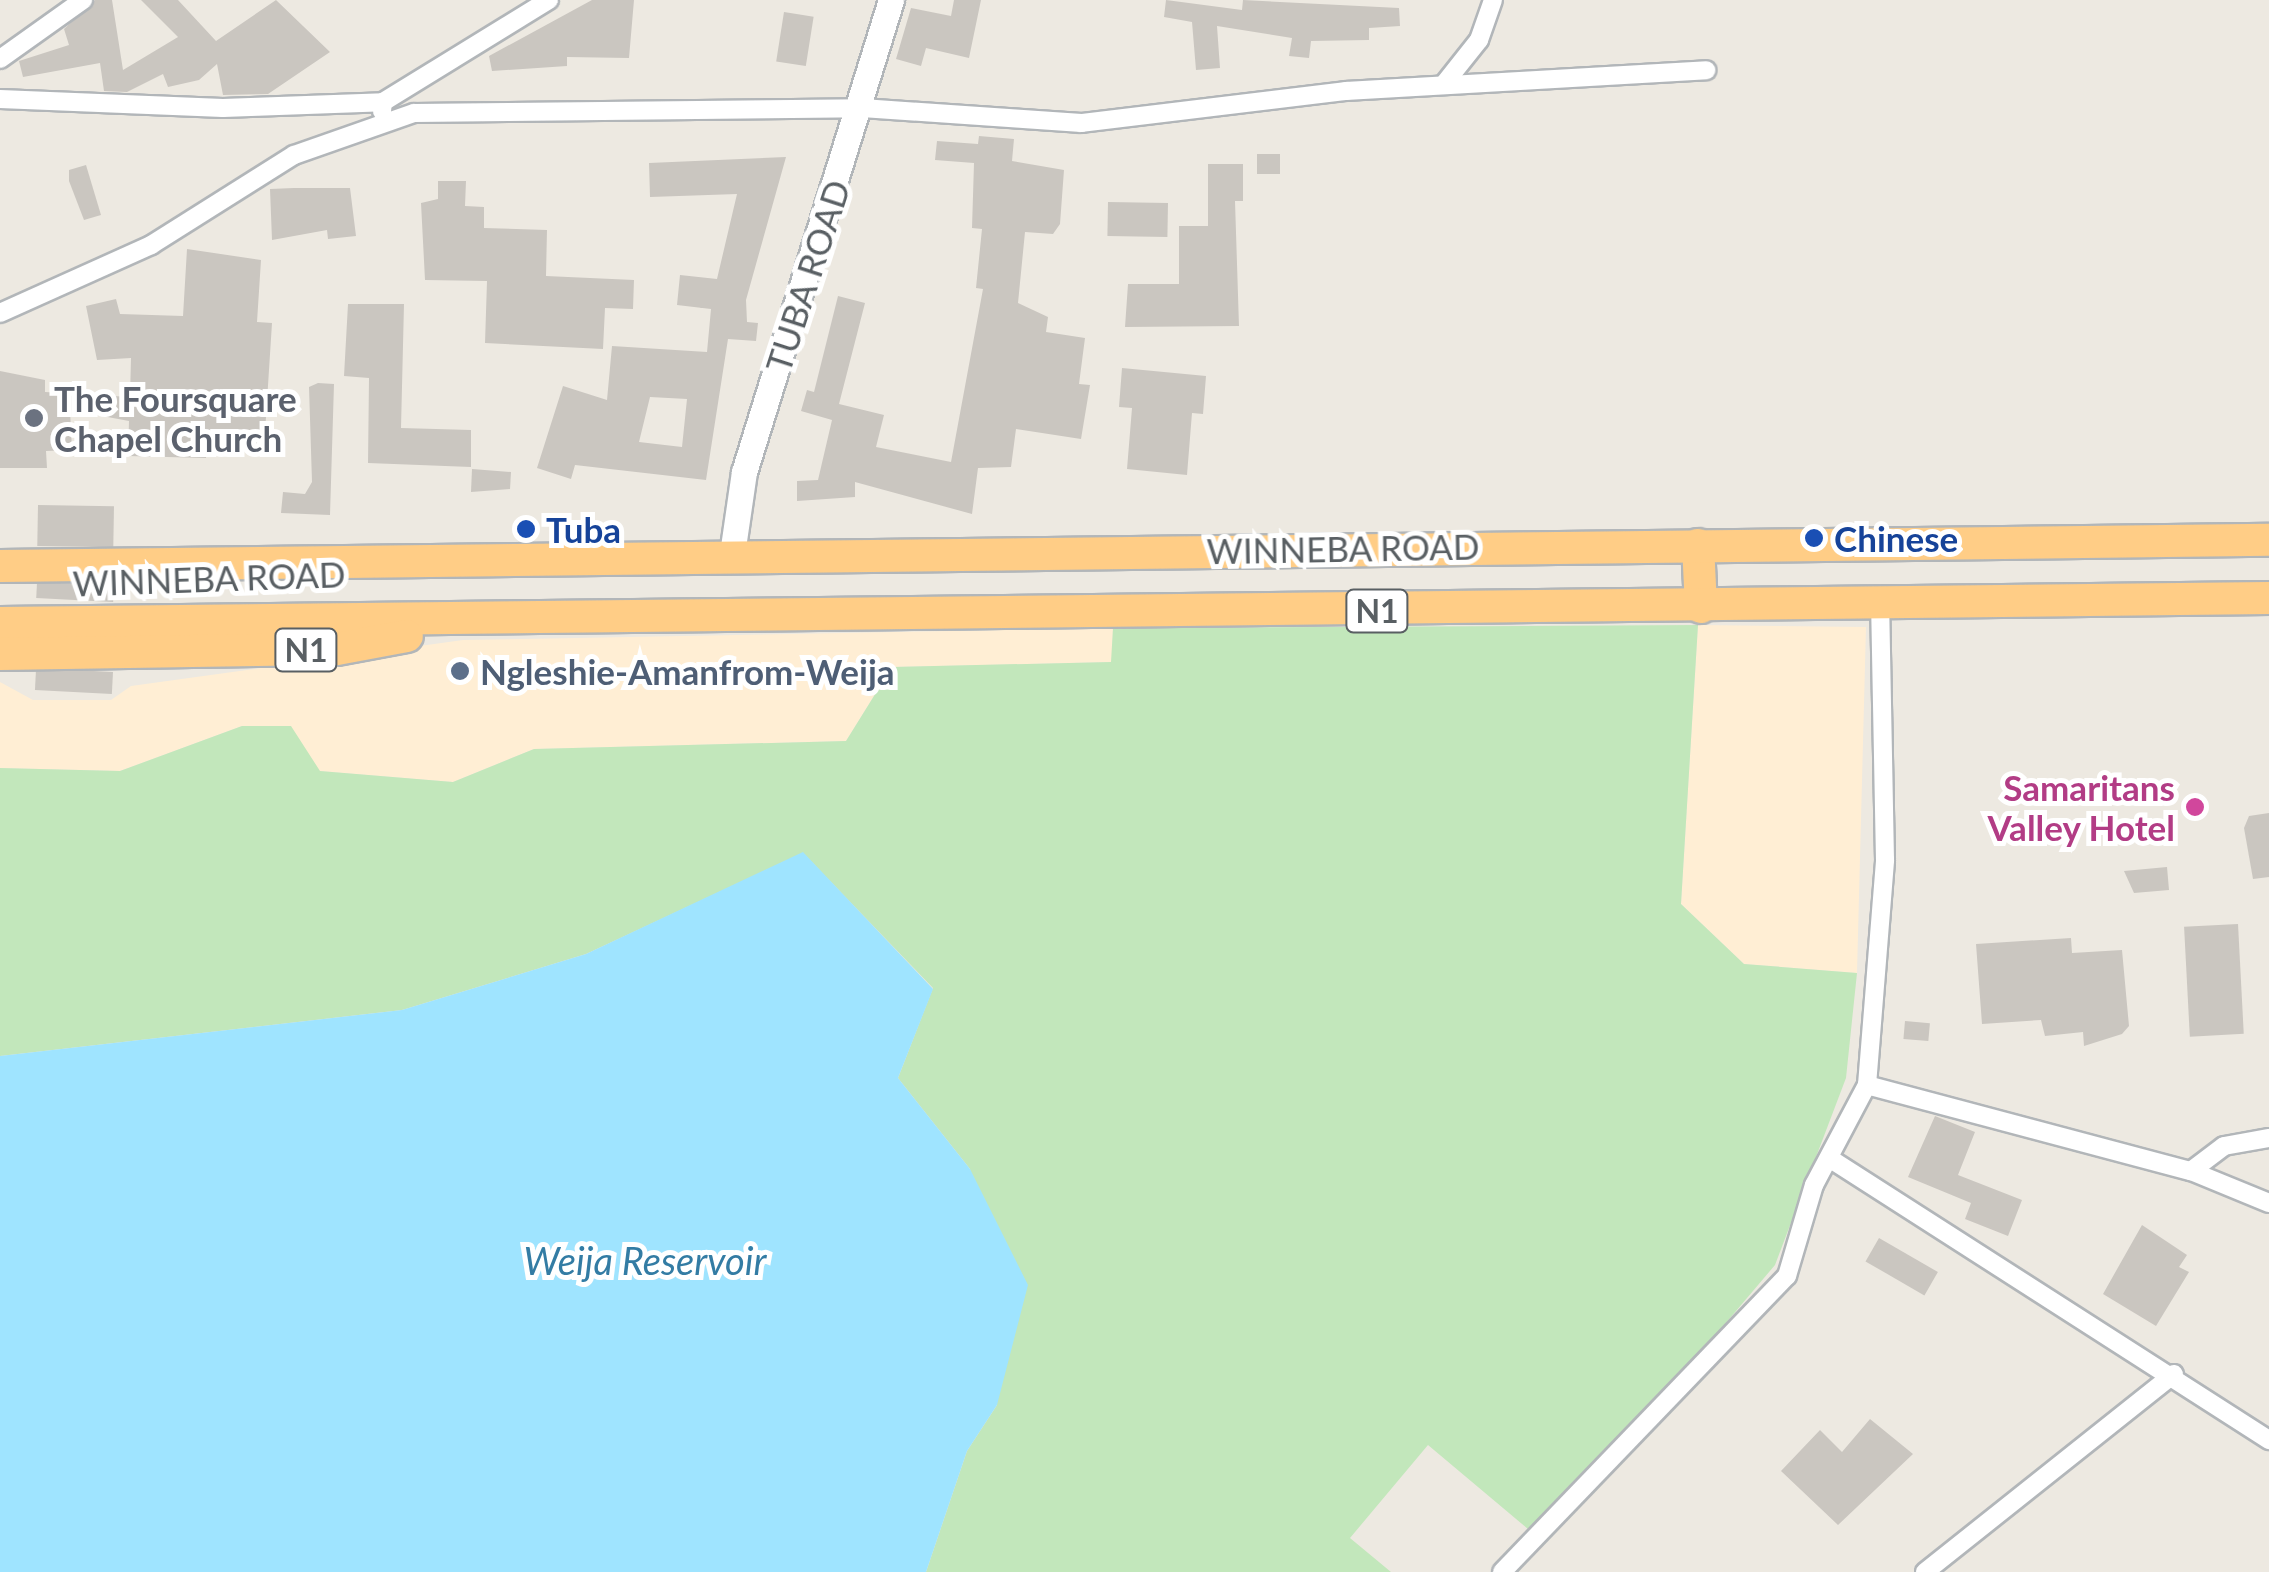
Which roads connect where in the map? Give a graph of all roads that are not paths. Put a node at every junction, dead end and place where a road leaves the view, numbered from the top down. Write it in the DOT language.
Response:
graph roads {
  1 [pos="83,0"];
  2 [pos="549,0"];
  3 [pos="891,0"];
  4 [pos="1492,0"];
  5 [pos="0,59"];
  6 [pos="1706,70"];
  7 [pos="1444,84"];
  8 [pos="0,99"];
  9 [pos="862,108"];
  10 [pos="382,110"];
  11 [pos="0,313"];
  12 [pos="2269,540"];
  13 [pos="1698,545"];
  14 [pos="0,548"];
  15 [pos="732,554"];
  16 [pos="416,561"];
  17 [pos="0,566"];
  18 [pos="0,583"];
  19 [pos="2269,598"];
  20 [pos="1701,606"];
  21 [pos="1880,607"];
  22 [pos="485,621"];
  23 [pos="0,623"];
  24 [pos="0,636"];
  25 [pos="0,654"];
  26 [pos="1867,1086"];
  27 [pos="2269,1138"];
  28 [pos="1830,1158"];
  29 [pos="2191,1171"];
  30 [pos="2269,1203"];
  31 [pos="2174,1374"];
  32 [pos="2269,1440"];
  33 [pos="1502,1572"];
  34 [pos="1925,1572"];
  1 -- 5 [label="street"];
  2 -- 10 [label="street"];
  3 -- 9 [label="street, TUBA ROAD"];
  4 -- 7 [label="street"];
  6 -- 7 [label="street"];
  7 -- 9 [label="street"];
  8 -- 10 [label="street"];
  9 -- 10 [label="street"];
  9 -- 15 [label="street, TUBA ROAD"];
  10 -- 11 [label="street"];
  12 -- 13 [label="highway, WINNEBA ROAD / N1"];
  13 -- 15 [label="highway, WINNEBA ROAD / N1"];
  13 -- 20 [label="highway"];
  14 -- 16 [label="highway, WINNEBA ROAD / N1"];
  15 -- 16 [label="highway, WINNEBA ROAD / N1"];
  16 -- 17 [label="highway, WINNEBA ROAD / N1"];
  16 -- 18 [label="highway, WINNEBA ROAD / N1"];
  19 -- 21 [label="highway, WINNEBA ROAD / N1"];
  20 -- 21 [label="highway, WINNEBA ROAD / N1"];
  20 -- 22 [label="highway, WINNEBA ROAD / N1"];
  21 -- 26 [label="street"];
  22 -- 23 [label="highway, WINNEBA ROAD / N1"];
  22 -- 24 [label="highway, WINNEBA ROAD / N1"];
  22 -- 25 [label="highway, WINNEBA ROAD / N1"];
  26 -- 28 [label="street"];
  26 -- 29 [label="street"];
  27 -- 29 [label="street"];
  28 -- 31 [label="street"];
  28 -- 33 [label="street"];
  29 -- 30 [label="street"];
  31 -- 32 [label="street"];
  31 -- 34 [label="street"];
}
